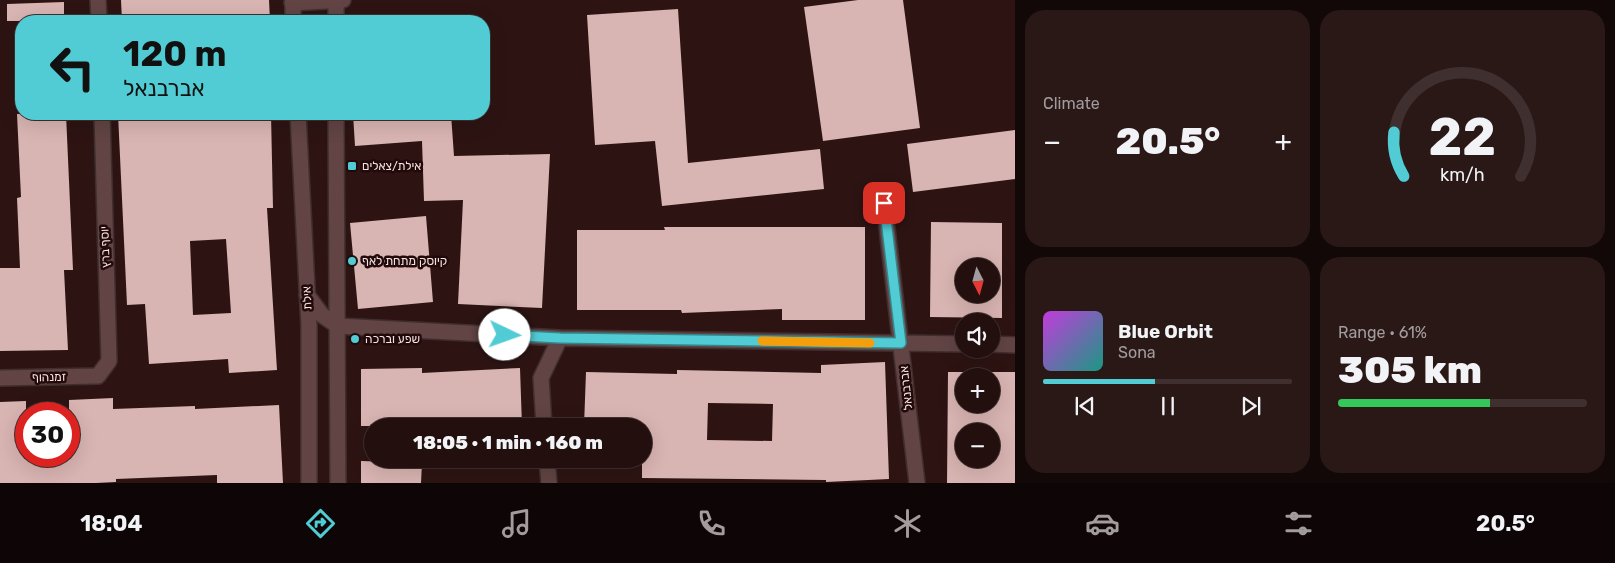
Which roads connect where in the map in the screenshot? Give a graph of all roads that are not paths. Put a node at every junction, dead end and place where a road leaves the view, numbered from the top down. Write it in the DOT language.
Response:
graph roads {
  1 [pos="98,0"];
  2 [pos="338,0"];
  3 [pos="292,2"];
  4 [pos="99,15"];
  5 [pos="293,15"];
  6 [pos="337,15"];
  7 [pos="102,120"];
  8 [pos="298,120"];
  9 [pos="336,120"];
  10 [pos="884,203"];
  11 [pos="307,295"];
  12 [pos="338,326"];
  13 [pos="560,338"];
  14 [pos="901,343"];
  15 [pos="955,344"];
  16 [pos="1000,344"];
  17 [pos="1015,345"];
  18 [pos="98,376"];
  19 [pos="0,378"];
  20 [pos="543,418"];
  21 [pos="547,468"];
  22 [pos="309,483"];
  23 [pos="338,483"];
  24 [pos="548,483"];
  25 [pos="917,483"];
  1 -- 4 [label="street"];
  2 -- 3 [label="street"];
  2 -- 6 [label="street"];
  3 -- 5 [label="street"];
  7 -- 18 [label="street, יוסף ברץ"];
  8 -- 11 [label="street, אילת"];
  9 -- 12 [label="street"];
  10 -- 14 [label="street, אברבנאל"];
  11 -- 12 [label="street"];
  11 -- 22 [label="street, אילת"];
  12 -- 13 [label="street"];
  12 -- 23 [label="street"];
  13 -- 14 [label="street"];
  13 -- 20 [label="street"];
  14 -- 15 [label="street"];
  14 -- 25 [label="street, אברבנאל"];
  16 -- 17 [label="street"];
  18 -- 19 [label="street, זמנהוף"];
  21 -- 24 [label="street"];
}
